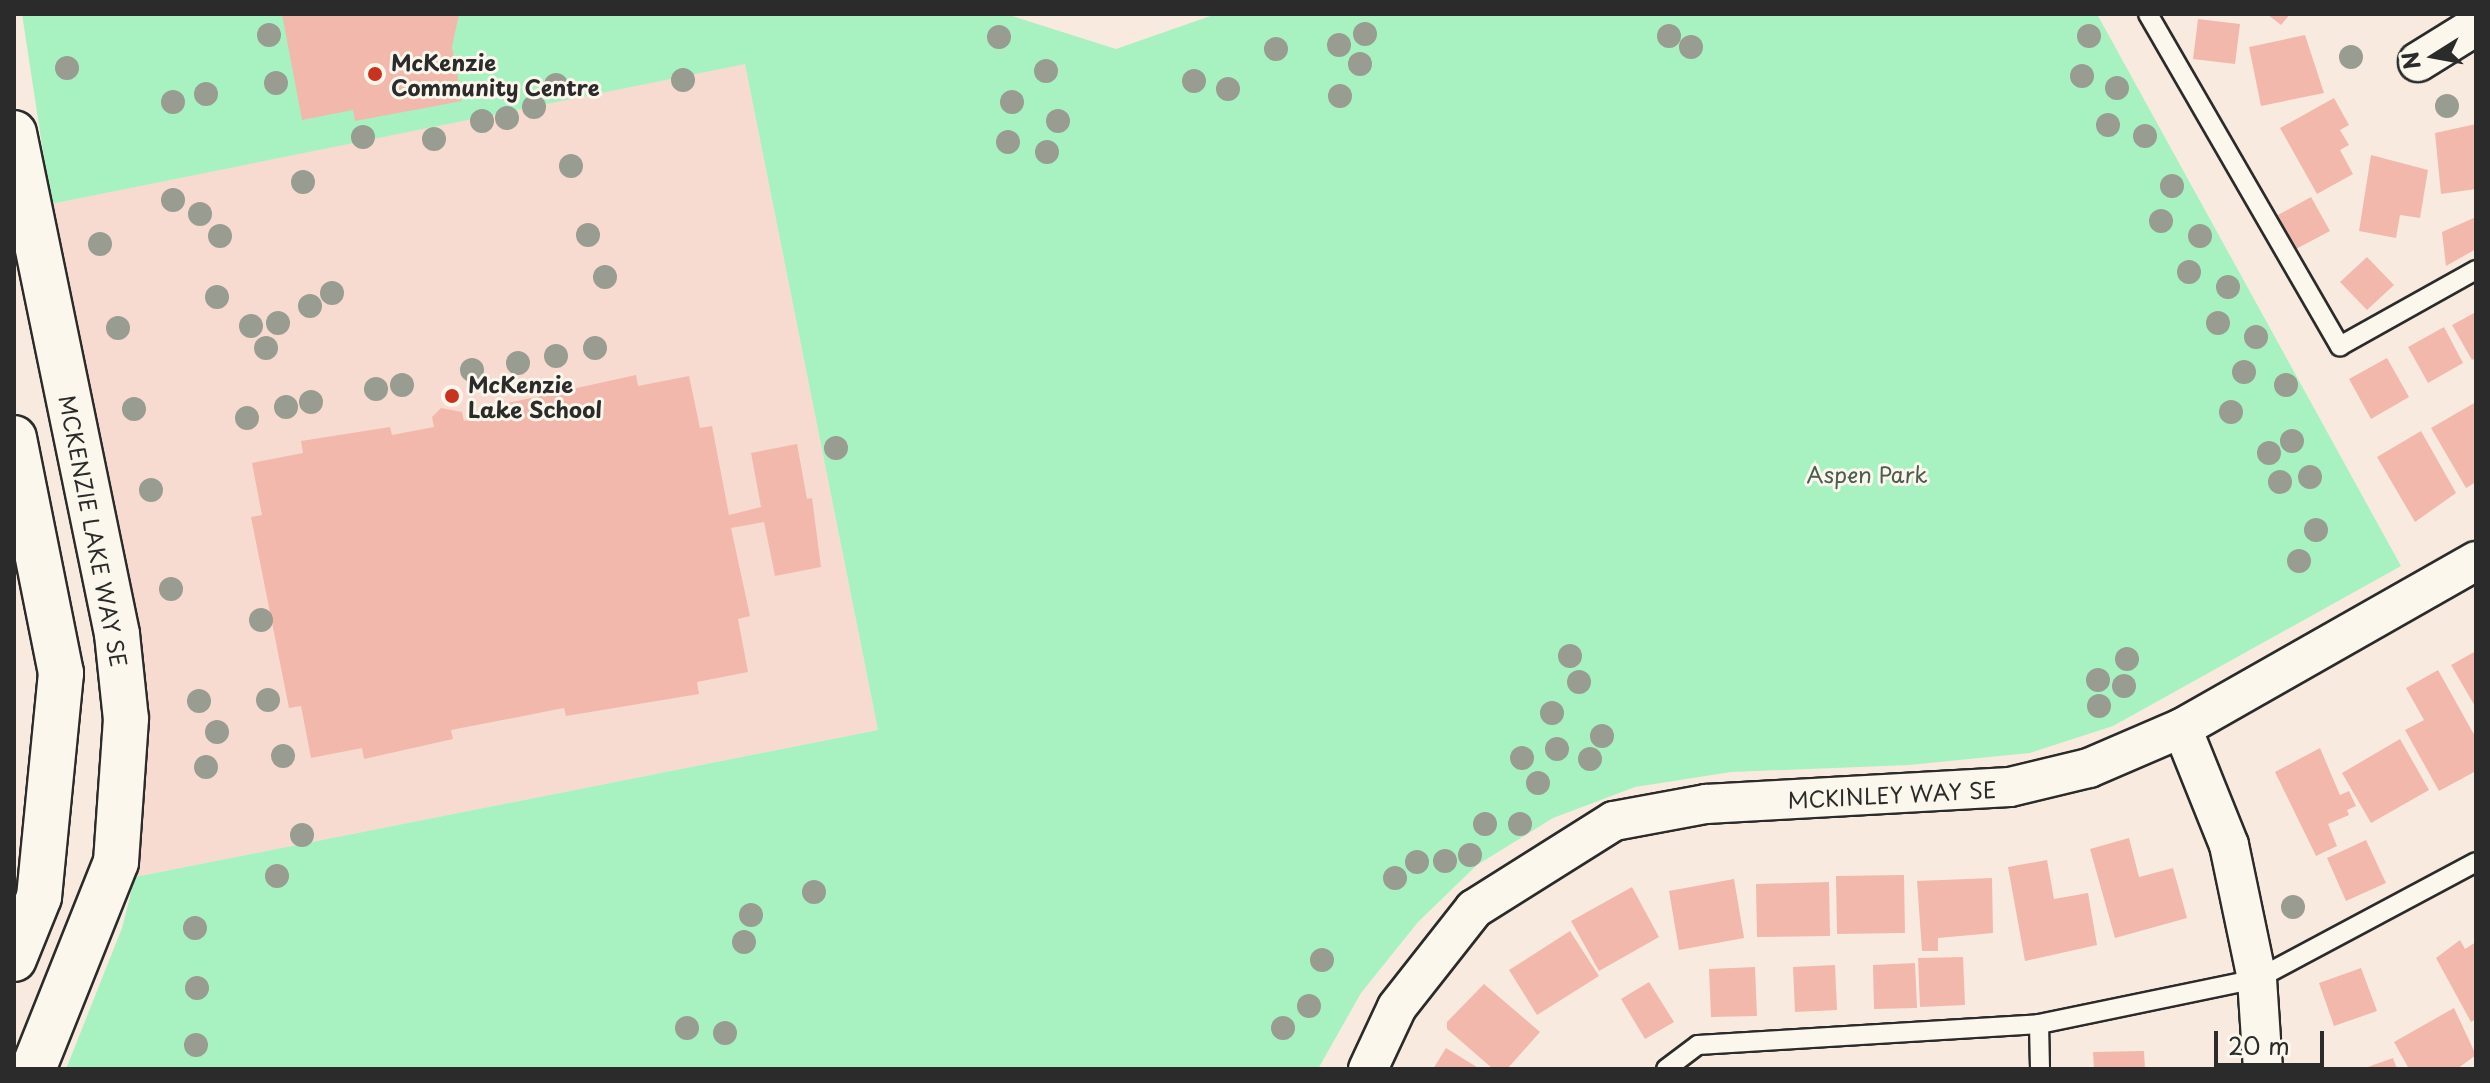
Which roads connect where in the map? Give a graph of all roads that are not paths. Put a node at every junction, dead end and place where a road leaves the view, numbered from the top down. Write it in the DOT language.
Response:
graph roads {
  1 [pos="2148,14"];
  2 [pos="2476,26"];
  3 [pos="2418,62"];
  4 [pos="17,160"];
  5 [pos="2476,270"];
  6 [pos="14,438"];
  7 [pos="2476,561"];
  8 [pos="2182,728"];
  9 [pos="2476,862"];
  10 [pos="14,959"];
  11 [pos="2257,979"];
  12 [pos="2039,1024"];
  13 [pos="33,1069"];
  14 [pos="1368,1069"];
  15 [pos="1666,1069"];
  16 [pos="2040,1069"];
  17 [pos="2263,1069"];
  1 -- 5 [label="lane"];
  2 -- 3 [label="street"];
  4 -- 13 [label="street, MCKENZIE LAKE WAY SE"];
  6 -- 10 [label="street"];
  7 -- 8 [label="street, MCKINLEY WAY SE"];
  8 -- 11 [label="street"];
  8 -- 14 [label="street, MCKINLEY WAY SE"];
  9 -- 11 [label="lane"];
  11 -- 12 [label="lane"];
  11 -- 17 [label="street"];
  12 -- 15 [label="lane"];
  12 -- 16 [label="lane"];
}
